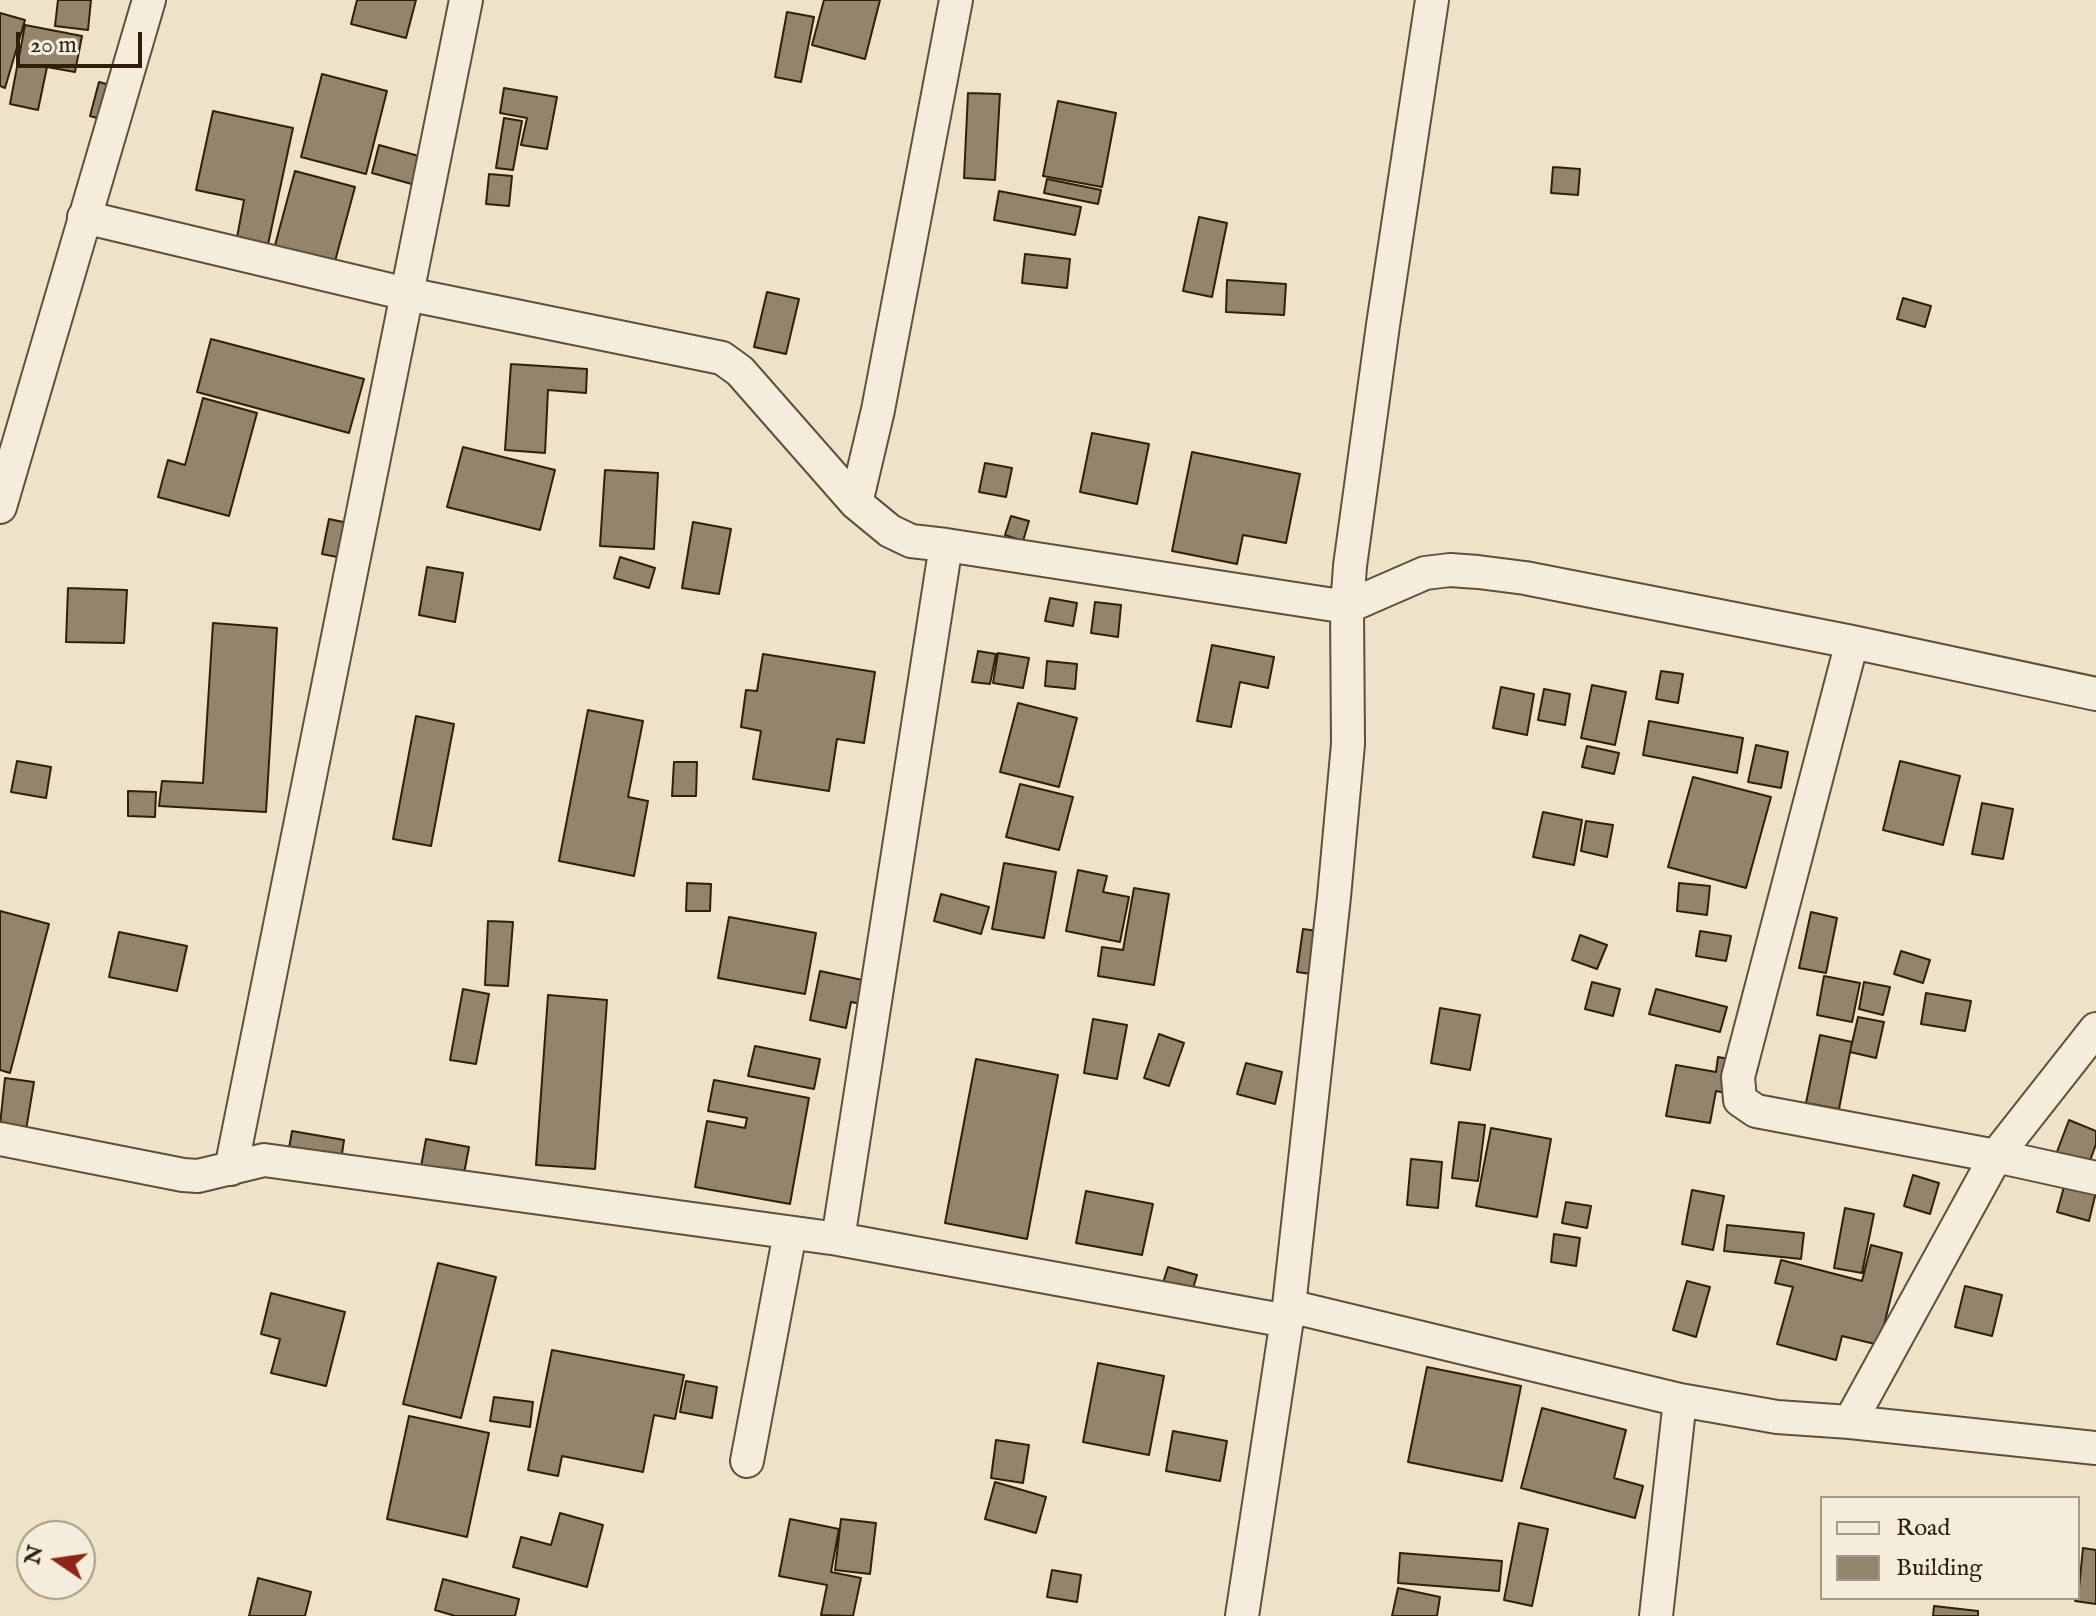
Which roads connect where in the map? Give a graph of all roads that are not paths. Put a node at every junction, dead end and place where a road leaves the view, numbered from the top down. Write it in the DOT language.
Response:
graph roads {
  1 [pos="149,0"];
  2 [pos="466,0"];
  3 [pos="956,0"];
  4 [pos="1432,0"];
  5 [pos="84,217"];
  6 [pos="407,294"];
  7 [pos="856,503"];
  8 [pos="0,507"];
  9 [pos="946,545"];
  10 [pos="1347,607"];
  11 [pos="1852,642"];
  12 [pos="2096,694"];
  13 [pos="2096,1029"];
  14 [pos="0,1139"];
  15 [pos="1996,1156"];
  16 [pos="231,1169"];
  17 [pos="2096,1178"];
  18 [pos="790,1233"];
  19 [pos="838,1239"];
  20 [pos="1288,1313"];
  21 [pos="1680,1400"];
  22 [pos="1850,1422"];
  23 [pos="2096,1448"];
  24 [pos="747,1461"];
  25 [pos="1242,1616"];
  26 [pos="1656,1616"];
  1 -- 5 [label="street"];
  2 -- 6 [label="street"];
  3 -- 7 [label="street"];
  4 -- 10 [label="street"];
  5 -- 6 [label="street"];
  5 -- 8 [label="street"];
  6 -- 7 [label="street"];
  6 -- 16 [label="street"];
  7 -- 9 [label="street"];
  9 -- 10 [label="street"];
  9 -- 19 [label="street"];
  10 -- 11 [label="street"];
  10 -- 20 [label="street"];
  11 -- 12 [label="street"];
  11 -- 15 [label="street"];
  13 -- 15 [label="street"];
  14 -- 16 [label="street"];
  15 -- 17 [label="street"];
  15 -- 22 [label="street"];
  16 -- 18 [label="street"];
  18 -- 19 [label="street"];
  18 -- 24 [label="street"];
  19 -- 20 [label="street"];
  20 -- 21 [label="street"];
  20 -- 25 [label="street"];
  21 -- 22 [label="street"];
  21 -- 26 [label="street"];
  22 -- 23 [label="street"];
}
